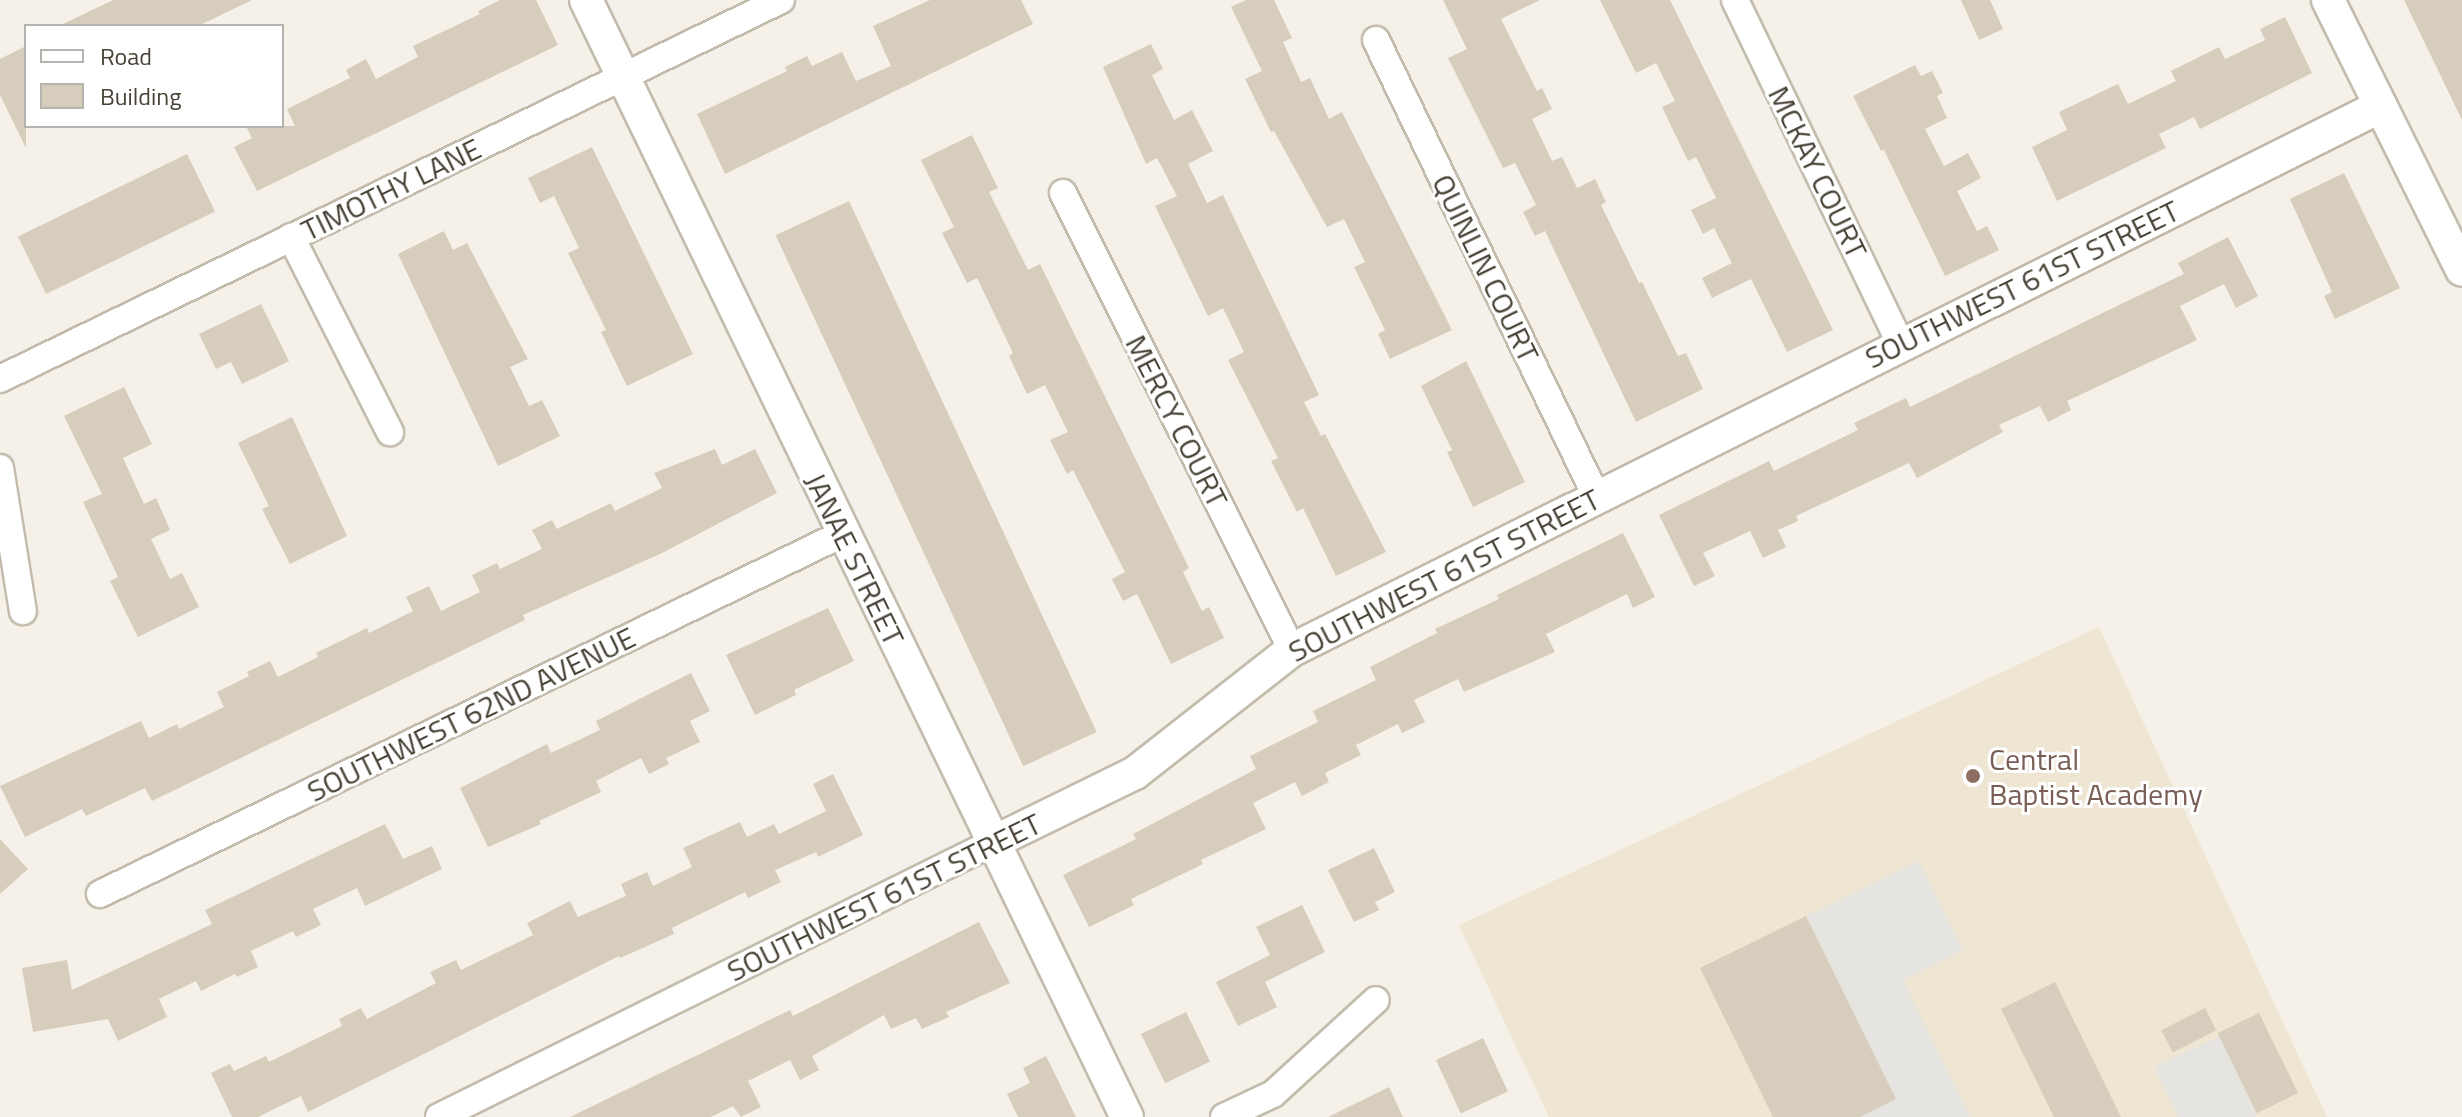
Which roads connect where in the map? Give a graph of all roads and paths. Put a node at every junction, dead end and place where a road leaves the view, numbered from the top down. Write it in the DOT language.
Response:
graph roads {
  1 [pos="586,0"];
  2 [pos="781,0"];
  3 [pos="1735,0"];
  4 [pos="2328,0"];
  5 [pos="1376,40"];
  6 [pos="623,77"];
  7 [pos="2381,106"];
  8 [pos="1063,193"];
  9 [pos="291,237"];
  10 [pos="2462,270"];
  11 [pos="1901,345"];
  12 [pos="0,379"];
  13 [pos="390,432"];
  14 [pos="0,468"];
  15 [pos="1596,496"];
  16 [pos="842,534"];
  17 [pos="23,611"];
  18 [pos="1292,650"];
  19 [pos="996,841"];
  20 [pos="100,894"];
  21 [pos="1376,1000"];
  22 [pos="439,1117"];
  23 [pos="1127,1117"];
  24 [pos="1224,1117"];
  1 -- 6 [label="street, JANAE STREET"];
  2 -- 6 [label="street, TIMOTHY LANE"];
  3 -- 11 [label="street, MCKAY COURT"];
  4 -- 7 [label="street"];
  5 -- 15 [label="street, QUINLIN COURT"];
  6 -- 9 [label="street, TIMOTHY LANE"];
  6 -- 16 [label="street, JANAE STREET"];
  7 -- 10 [label="street"];
  7 -- 11 [label="street, SOUTHWEST 61ST STREET"];
  8 -- 18 [label="street, MERCY COURT"];
  9 -- 12 [label="street, TIMOTHY LANE"];
  9 -- 13 [label="street"];
  11 -- 15 [label="street, SOUTHWEST 61ST STREET"];
  14 -- 17 [label="street"];
  15 -- 18 [label="street, SOUTHWEST 61ST STREET"];
  16 -- 19 [label="street, JANAE STREET"];
  16 -- 20 [label="street, SOUTHWEST 62ND AVENUE"];
  18 -- 19 [label="street, SOUTHWEST 61ST STREET"];
  19 -- 22 [label="street, SOUTHWEST 61ST STREET"];
  19 -- 23 [label="street, JANAE STREET"];
  21 -- 24 [label="street"];
}
